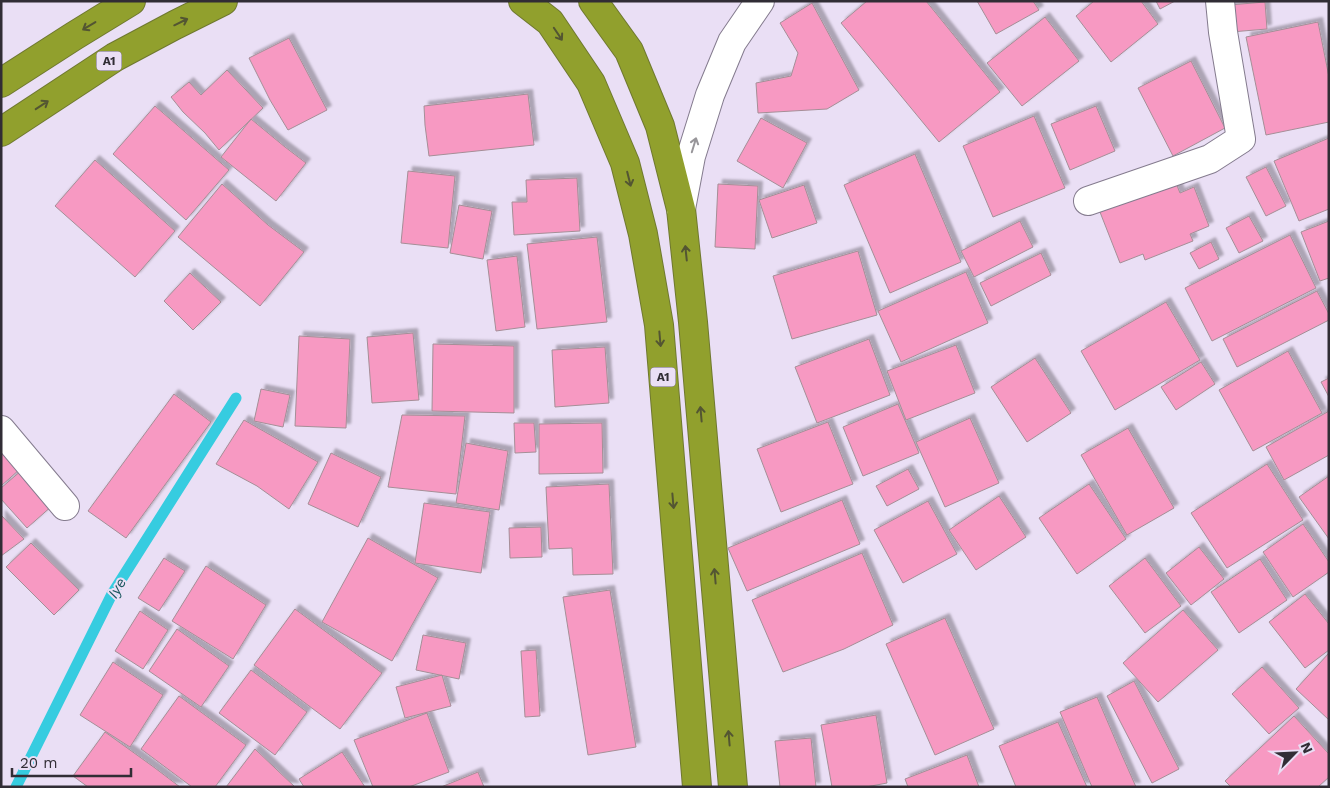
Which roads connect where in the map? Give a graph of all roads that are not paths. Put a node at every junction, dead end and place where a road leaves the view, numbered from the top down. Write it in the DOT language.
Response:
graph roads {
  1 [pos="131,1"];
  2 [pos="223,1"];
  3 [pos="523,1"];
  4 [pos="593,1"];
  5 [pos="760,1"];
  6 [pos="1220,1"];
  7 [pos="1,83"];
  8 [pos="1,132"];
  9 [pos="1088,201"];
  10 [pos="681,209"];
  11 [pos="1,430"];
  12 [pos="65,506"];
  13 [pos="697,787"];
  14 [pos="733,787"];
  1 -- 7 [label="highway, one-way"];
  8 -- 2 [label="highway, A1, one-way"];
  3 -- 13 [label="highway, A1, one-way"];
  4 -- 10 [label="highway"];
  10 -- 5 [label="street, one-way"];
  6 -- 9 [label="street"];
  14 -- 10 [label="highway, one-way"];
  11 -- 12 [label="street"];
}
